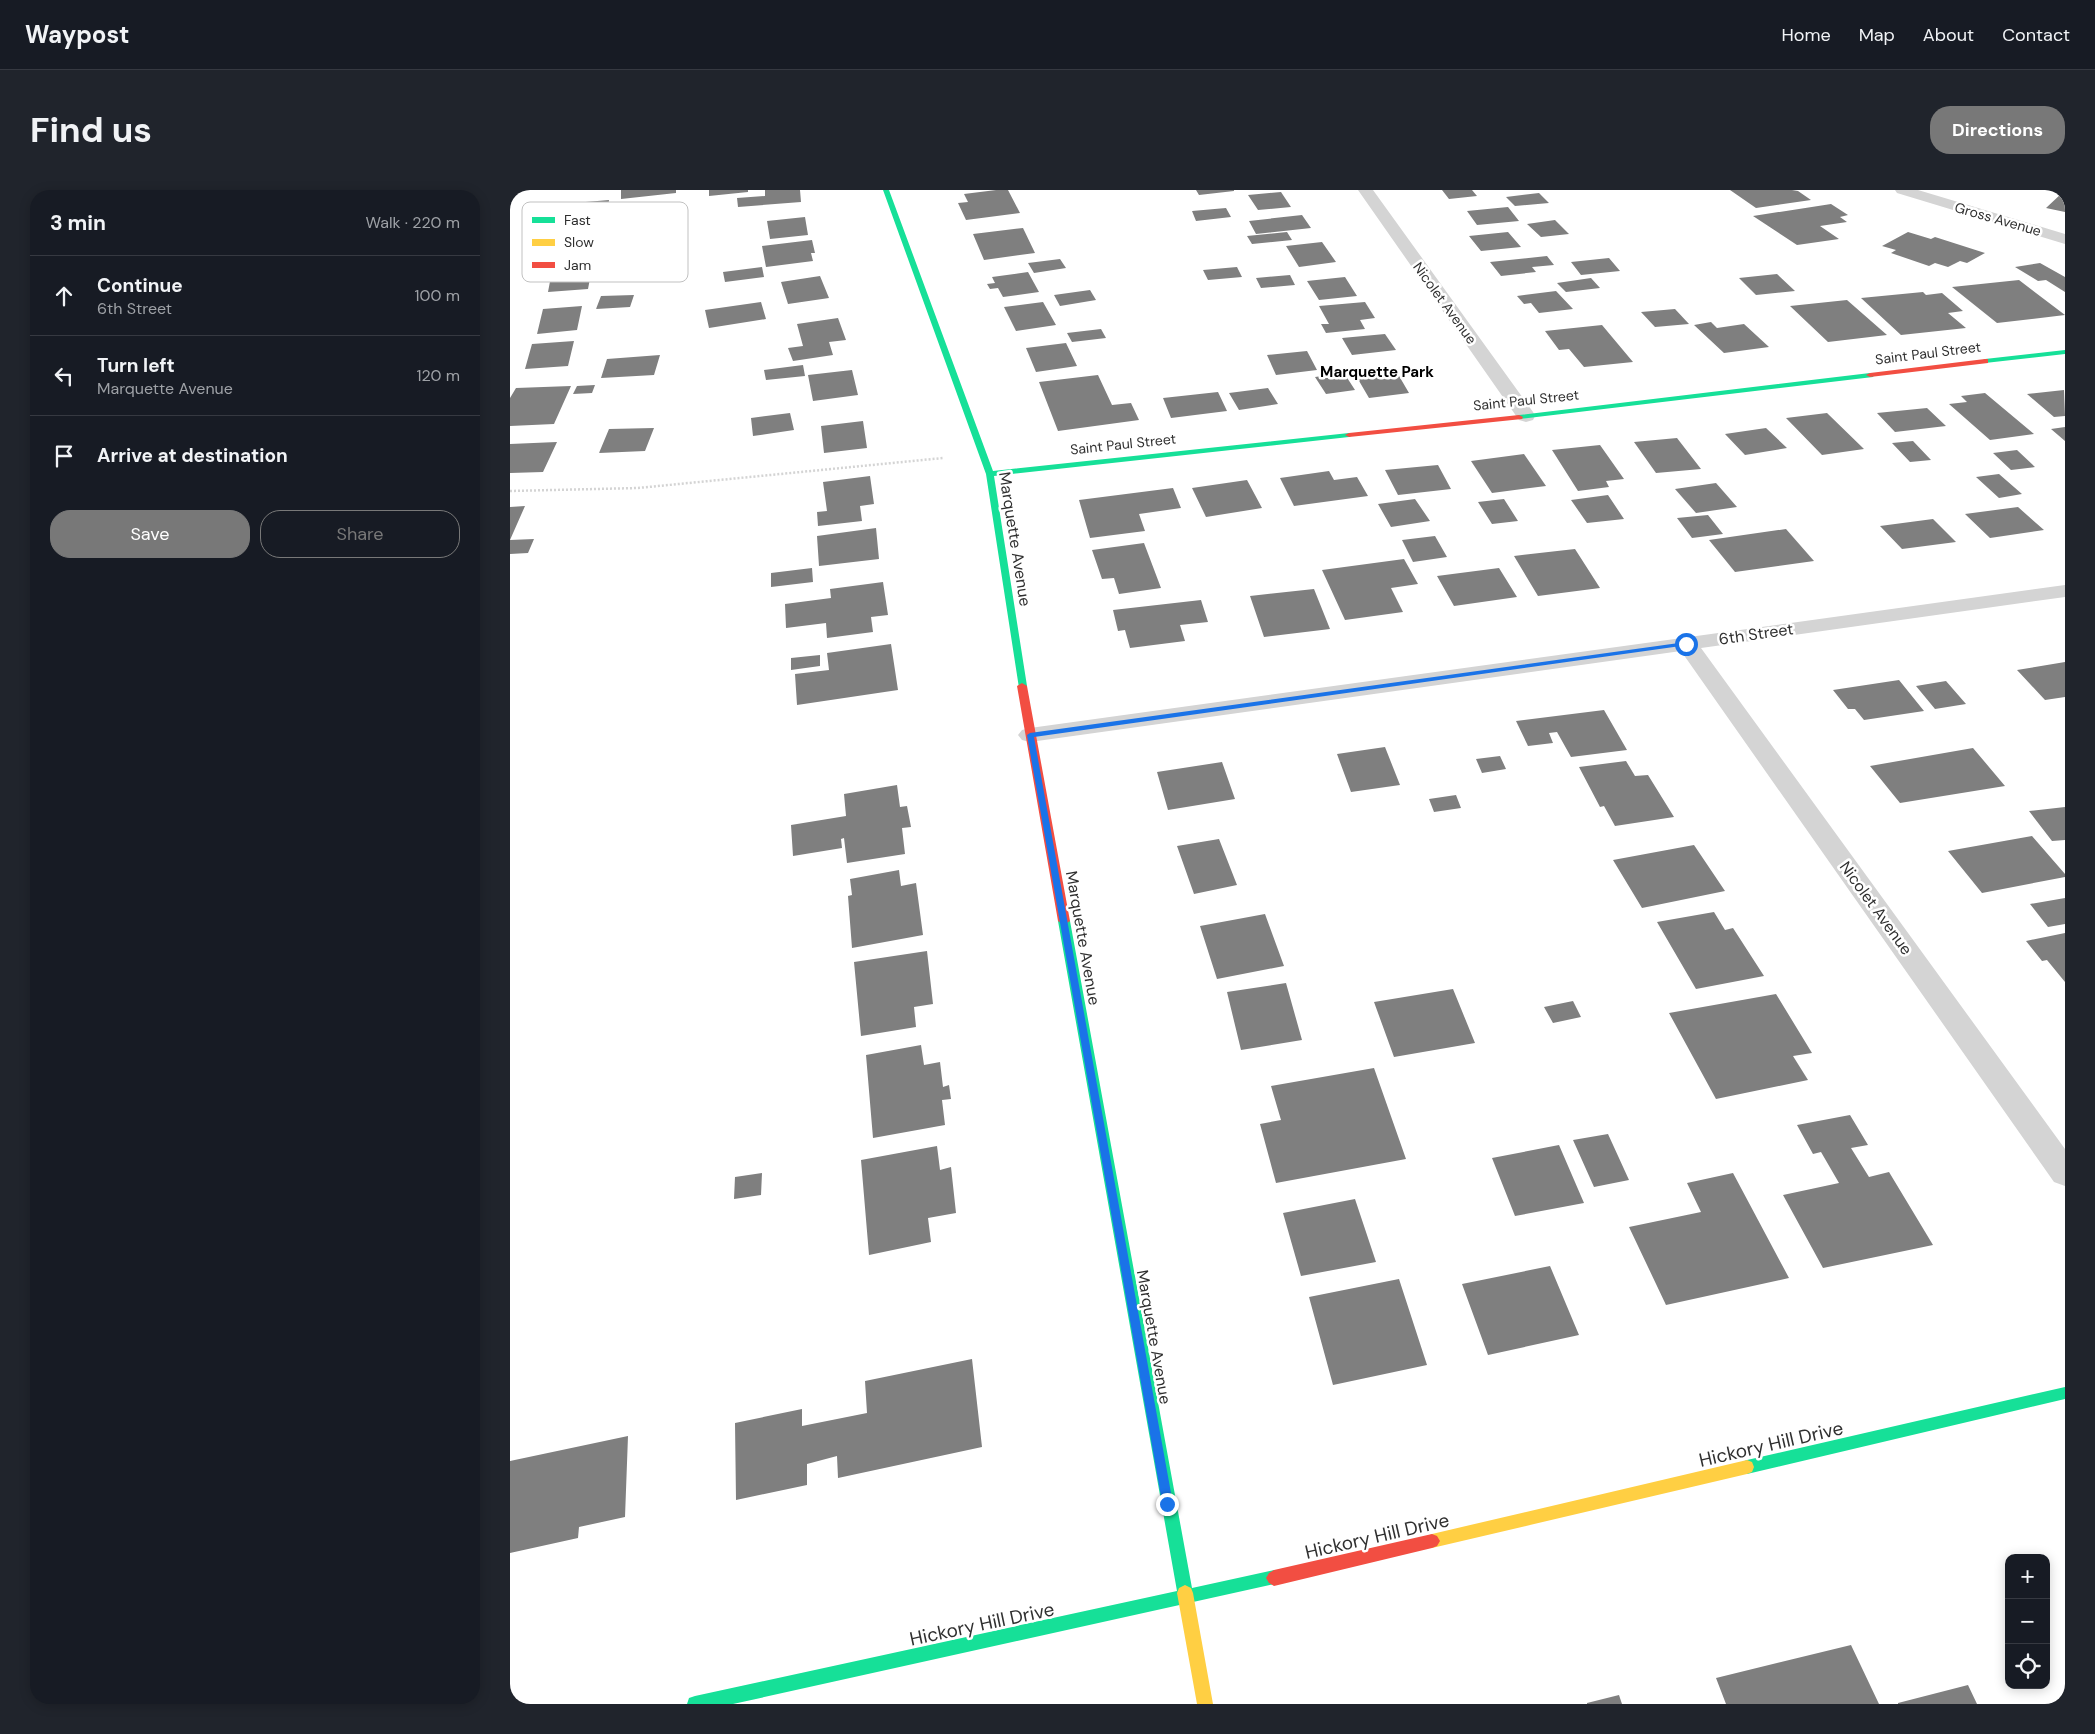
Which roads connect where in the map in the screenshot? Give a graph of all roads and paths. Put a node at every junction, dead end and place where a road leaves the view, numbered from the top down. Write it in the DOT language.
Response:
graph roads {
  1 [pos="886,190"];
  2 [pos="1365,190"];
  3 [pos="1902,190"];
  4 [pos="1951,190"];
  5 [pos="1927,198"];
  6 [pos="2065,239"];
  7 [pos="2065,352"];
  8 [pos="1526,416"];
  9 [pos="990,474"];
  10 [pos="2065,591"];
  11 [pos="1686,644"];
  12 [pos="1030,735"];
  13 [pos="2065,1173"];
  14 [pos="2065,1393"];
  15 [pos="1184,1599"];
  16 [pos="695,1704"];
  17 [pos="1205,1704"];
  1 -- 9 [label="street, Marquette Avenue"];
  2 -- 8 [label="street, Nicolet Avenue"];
  3 -- 5 [label="street, Gross Avenue"];
  4 -- 5 [label="street"];
  5 -- 6 [label="street, Gross Avenue"];
  7 -- 8 [label="street, Saint Paul Street"];
  8 -- 9 [label="street, Saint Paul Street"];
  9 -- 12 [label="street, Marquette Avenue"];
  10 -- 11 [label="street, 6th Street"];
  11 -- 12 [label="street, 6th Street"];
  11 -- 13 [label="street, Nicolet Avenue"];
  12 -- 15 [label="street, Marquette Avenue"];
  14 -- 15 [label="street, Hickory Hill Drive"];
  15 -- 16 [label="street, Hickory Hill Drive"];
  15 -- 17 [label="street, Marquette Avenue"];
}
